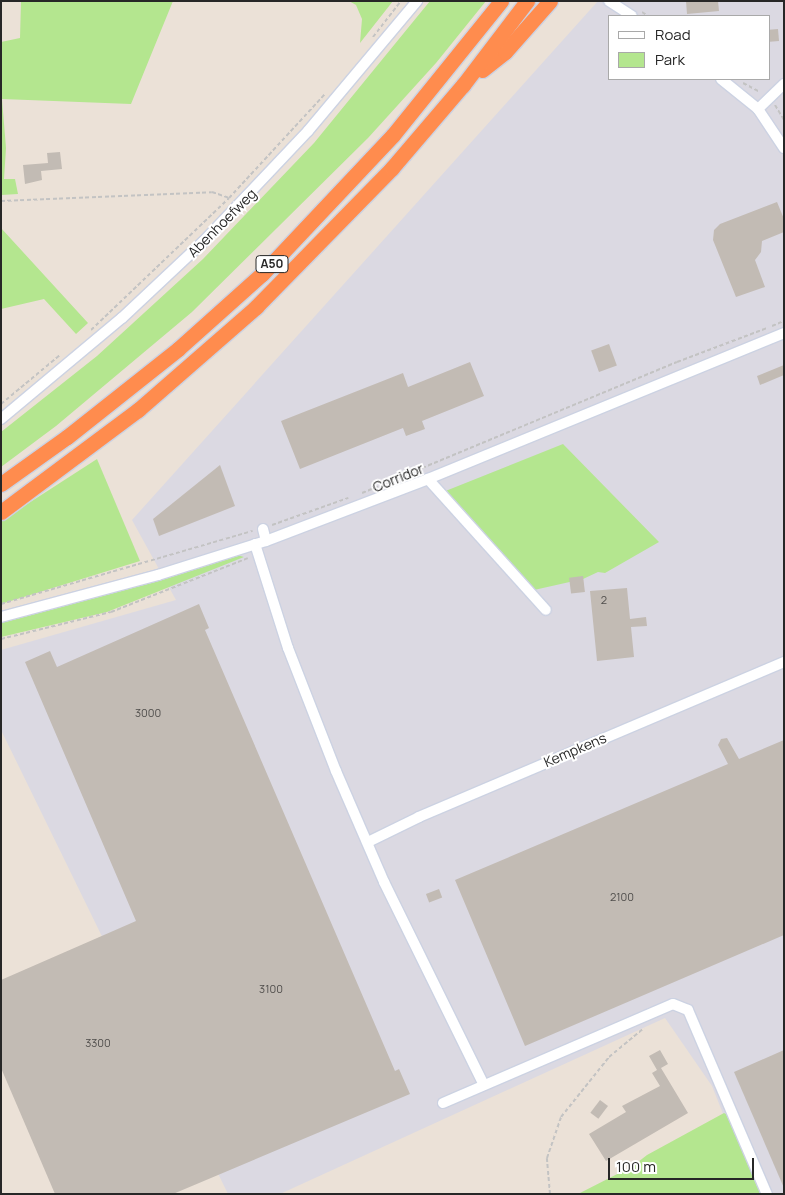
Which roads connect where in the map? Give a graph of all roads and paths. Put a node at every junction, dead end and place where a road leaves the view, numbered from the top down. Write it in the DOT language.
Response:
graph roads {
  1 [pos="401,1"];
  2 [pos="417,1"];
  3 [pos="502,1"];
  4 [pos="527,1"];
  5 [pos="550,1"];
  6 [pos="610,1"];
  7 [pos="631,15"];
  8 [pos="368,43"];
  9 [pos="722,80"];
  10 [pos="739,80"];
  11 [pos="463,84"];
  12 [pos="330,88"];
  13 [pos="782,89"];
  14 [pos="764,94"];
  15 [pos="773,102"];
  16 [pos="758,109"];
  17 [pos="784,120"];
  18 [pos="784,148"];
  19 [pos="229,198"];
  20 [pos="1,201"];
  21 [pos="784,321"];
  22 [pos="88,333"];
  23 [pos="784,333"];
  24 [pos="67,350"];
  25 [pos="1,404"];
  26 [pos="1,419"];
  27 [pos="428,479"];
  28 [pos="1,484"];
  29 [pos="360,494"];
  30 [pos="351,497"];
  31 [pos="1,512"];
  32 [pos="262,528"];
  33 [pos="266,541"];
  34 [pos="256,549"];
  35 [pos="1,604"];
  36 [pos="546,610"];
  37 [pos="1,616"];
  38 [pos="1,639"];
  39 [pos="784,662"];
  40 [pos="368,842"];
  41 [pos="652,1022"];
  42 [pos="484,1085"];
  43 [pos="443,1103"];
  44 [pos="550,1194"];
  45 [pos="767,1194"];
  1 -- 8 [label="path"];
  2 -- 26 [label="street, Abenhoefweg"];
  3 -- 28 [label="highway, A50"];
  4 -- 11 [label="highway, A50"];
  5 -- 11 [label="highway, A50"];
  6 -- 7 [label="street"];
  9 -- 16 [label="street"];
  10 -- 14 [label="path"];
  11 -- 31 [label="highway, A50"];
  12 -- 19 [label="path, Abenhoefweg"];
  13 -- 16 [label="street"];
  15 -- 17 [label="path"];
  16 -- 18 [label="street"];
  19 -- 20 [label="path"];
  19 -- 22 [label="path, Abenhoefweg"];
  21 -- 29 [label="path, Corridor"];
  23 -- 27 [label="street, Corridor"];
  24 -- 25 [label="path"];
  27 -- 33 [label="street, Corridor"];
  27 -- 36 [label="street"];
  30 -- 32 [label="path"];
  32 -- 33 [label="street"];
  32 -- 35 [label="path"];
  33 -- 34 [label="street, Corridor"];
  34 -- 37 [label="street, Corridor"];
  34 -- 38 [label="path"];
  34 -- 40 [label="street"];
  39 -- 40 [label="street, Kempkens"];
  40 -- 42 [label="street"];
  41 -- 44 [label="path"];
  42 -- 43 [label="street"];
  42 -- 45 [label="street"];
}
